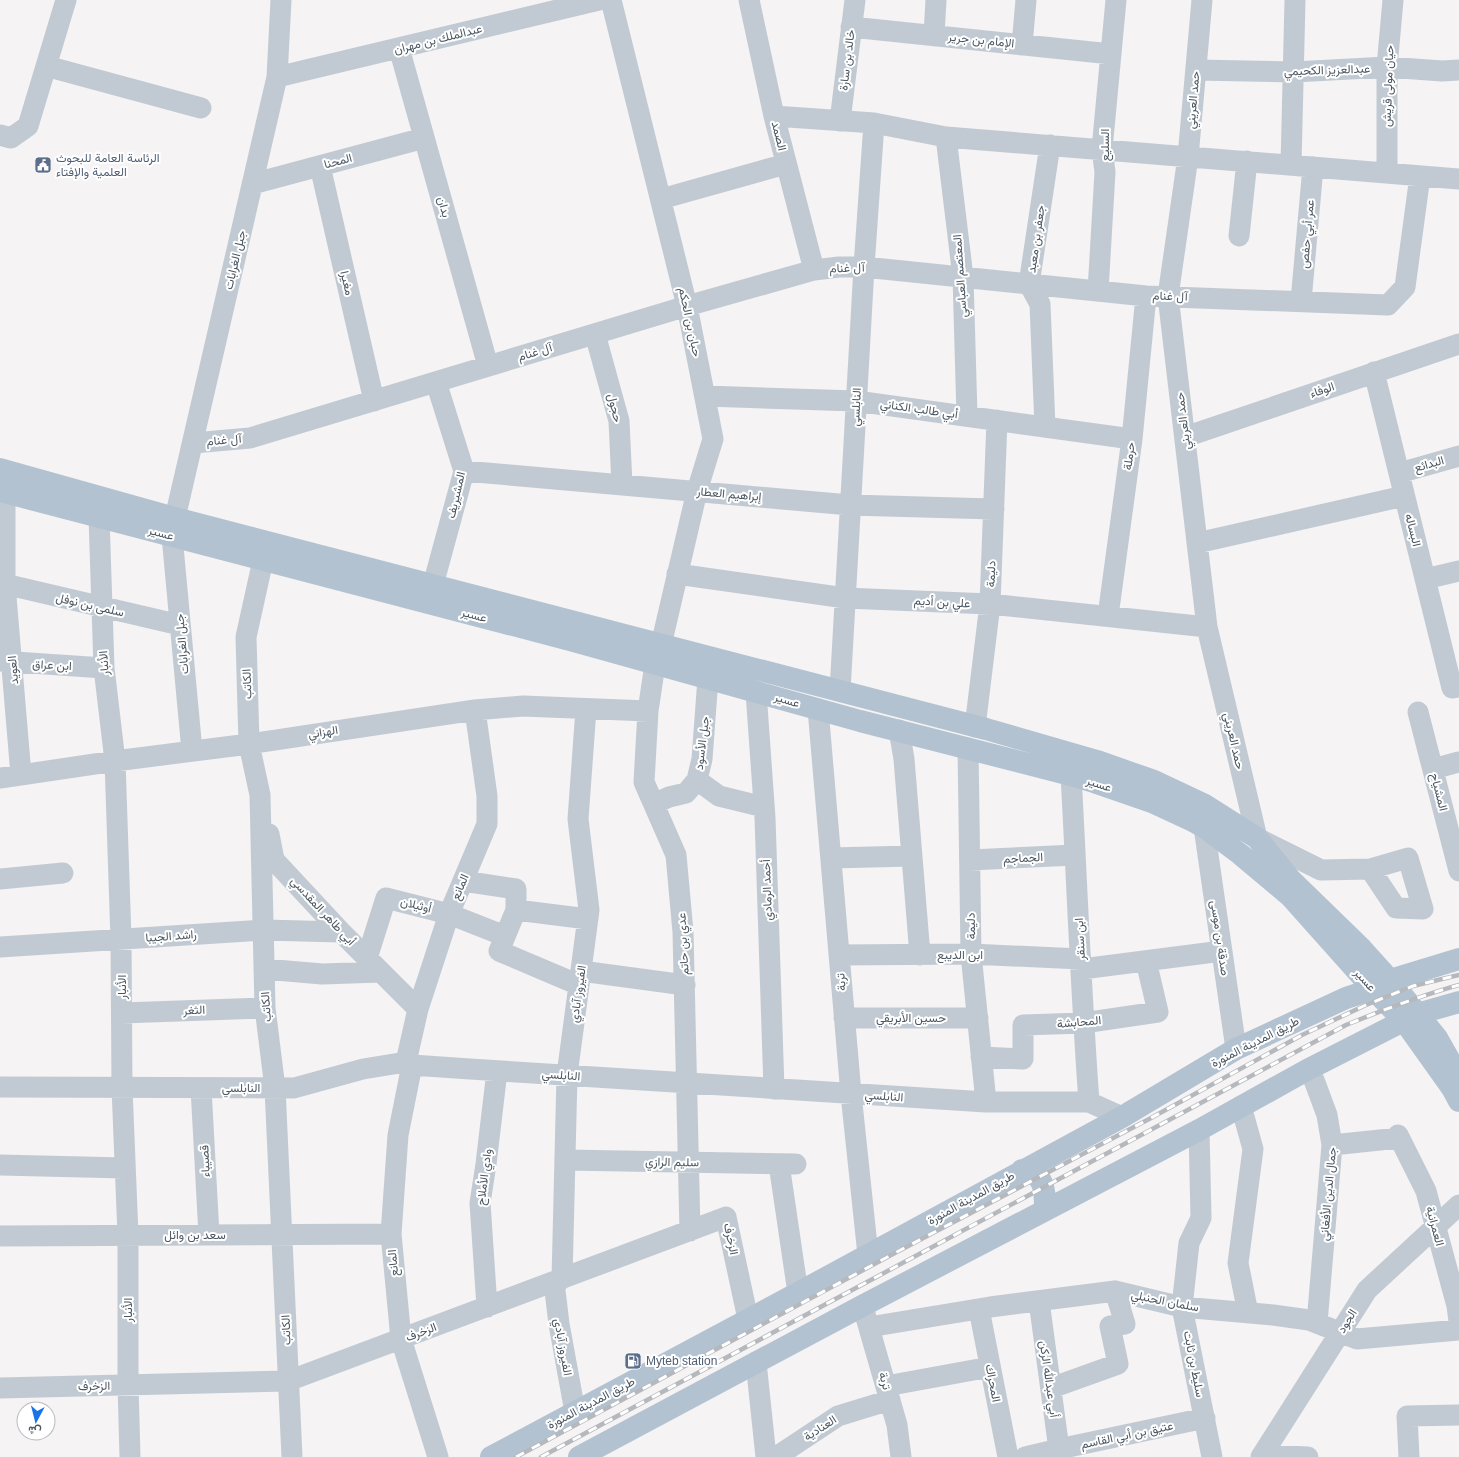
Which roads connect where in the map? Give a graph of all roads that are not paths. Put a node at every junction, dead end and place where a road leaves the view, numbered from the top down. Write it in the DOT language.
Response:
graph roads {
  1 [pos="66,0"];
  2 [pos="280,0"];
  3 [pos="599,0"];
  4 [pos="611,0"];
  5 [pos="749,0"];
  6 [pos="855,0"];
  7 [pos="936,0"];
  8 [pos="1026,0"];
  9 [pos="1116,0"];
  10 [pos="1202,0"];
  11 [pos="1295,0"];
  12 [pos="1393,0"];
  13 [pos="851,27"];
  14 [pos="934,35"];
  15 [pos="1022,45"];
  16 [pos="399,48"];
  17 [pos="1111,54"];
  18 [pos="46,66"];
  19 [pos="1387,67"];
  20 [pos="1196,70"];
  21 [pos="1459,70"];
  22 [pos="1294,72"];
  23 [pos="277,77"];
  24 [pos="201,108"];
  25 [pos="774,116"];
  26 [pos="840,121"];
  27 [pos="874,123"];
  28 [pos="0,135"];
  29 [pos="946,137"];
  30 [pos="424,138"];
  31 [pos="1050,145"];
  32 [pos="1102,149"];
  33 [pos="1188,157"];
  34 [pos="1247,161"];
  35 [pos="786,164"];
  36 [pos="1291,165"];
  37 [pos="320,166"];
  38 [pos="1313,167"];
  39 [pos="1387,173"];
  40 [pos="1420,176"];
  41 [pos="1459,179"];
  42 [pos="252,184"];
  43 [pos="661,199"];
  44 [pos="1239,236"];
  45 [pos="864,267"];
  46 [pos="814,270"];
  47 [pos="963,277"];
  48 [pos="1029,284"];
  49 [pos="1098,291"];
  50 [pos="1146,296"];
  51 [pos="1168,296"];
  52 [pos="1301,301"];
  53 [pos="687,306"];
  54 [pos="595,334"];
  55 [pos="1459,344"];
  56 [pos="488,366"];
  57 [pos="1374,372"];
  58 [pos="436,382"];
  59 [pos="705,396"];
  60 [pos="374,401"];
  61 [pos="856,401"];
  62 [pos="967,416"];
  63 [pos="997,420"];
  64 [pos="1045,427"];
  65 [pos="1185,437"];
  66 [pos="1132,439"];
  67 [pos="192,443"];
  68 [pos="1459,456"];
  69 [pos="0,469"];
  70 [pos="464,471"];
  71 [pos="1399,473"];
  72 [pos="622,485"];
  73 [pos="697,491"];
  74 [pos="2,492"];
  75 [pos="1404,496"];
  76 [pos="850,505"];
  77 [pos="994,509"];
  78 [pos="99,517"];
  79 [pos="174,527"];
  80 [pos="1197,543"];
  81 [pos="264,560"];
  82 [pos="1459,571"];
  83 [pos="678,574"];
  84 [pos="1425,579"];
  85 [pos="3,584"];
  86 [pos="433,585"];
  87 [pos="844,598"];
  88 [pos="990,604"];
  89 [pos="102,608"];
  90 [pos="1108,616"];
  91 [pos="180,625"];
  92 [pos="1207,627"];
  93 [pos="658,654"];
  94 [pos="6,662"];
  95 [pos="104,668"];
  96 [pos="708,678"];
  97 [pos="1455,688"];
  98 [pos="840,691"];
  99 [pos="756,692"];
  100 [pos="586,709"];
  101 [pos="818,709"];
  102 [pos="475,710"];
  103 [pos="648,711"];
  104 [pos="1418,712"];
  105 [pos="975,727"];
  106 [pos="899,730"];
  107 [pos="249,744"];
  108 [pos="968,748"];
  109 [pos="192,752"];
  110 [pos="115,761"];
  111 [pos="1459,762"];
  112 [pos="1433,769"];
  113 [pos="21,775"];
  114 [pos="1071,775"];
  115 [pos="0,778"];
  116 [pos="697,780"];
  117 [pos="260,795"];
  118 [pos="654,804"];
  119 [pos="764,807"];
  120 [pos="1204,827"];
  121 [pos="1257,838"];
  122 [pos="1075,855"];
  123 [pos="912,856"];
  124 [pos="831,858"];
  125 [pos="970,860"];
  126 [pos="1370,869"];
  127 [pos="1459,871"];
  128 [pos="63,873"];
  129 [pos="0,879"];
  130 [pos="463,881"];
  131 [pos="516,910"];
  132 [pos="449,914"];
  133 [pos="588,919"];
  134 [pos="264,930"];
  135 [pos="342,932"];
  136 [pos="505,936"];
  137 [pos="122,939"];
  138 [pos="0,946"];
  139 [pos="1222,951"];
  140 [pos="971,954"];
  141 [pos="839,955"];
  142 [pos="920,955"];
  143 [pos="1459,959"];
  144 [pos="1146,961"];
  145 [pos="1081,964"];
  146 [pos="374,965"];
  147 [pos="264,969"];
  148 [pos="580,978"];
  149 [pos="685,985"];
  150 [pos="1382,985"];
  151 [pos="1459,1002"];
  152 [pos="265,1008"];
  153 [pos="418,1009"];
  154 [pos="122,1013"];
  155 [pos="844,1018"];
  156 [pos="978,1018"];
  157 [pos="1411,1018"];
  158 [pos="1083,1023"];
  159 [pos="1236,1049"];
  160 [pos="982,1057"];
  161 [pos="409,1064"];
  162 [pos="1307,1070"];
  163 [pos="497,1071"];
  164 [pos="567,1075"];
  165 [pos="1459,1077"];
  166 [pos="687,1083"];
  167 [pos="0,1087"];
  168 [pos="122,1088"];
  169 [pos="201,1088"];
  170 [pos="275,1088"];
  171 [pos="774,1089"];
  172 [pos="851,1094"];
  173 [pos="1459,1101"];
  174 [pos="986,1102"];
  175 [pos="1090,1102"];
  176 [pos="1241,1106"];
  177 [pos="1122,1117"];
  178 [pos="1199,1130"];
  179 [pos="1332,1145"];
  180 [pos="565,1160"];
  181 [pos="689,1162"];
  182 [pos="0,1165"];
  183 [pos="125,1168"];
  184 [pos="1022,1170"];
  185 [pos="1459,1206"];
  186 [pos="1045,1209"];
  187 [pos="1435,1226"];
  188 [pos="690,1230"];
  189 [pos="282,1234"];
  190 [pos="391,1234"];
  191 [pos="128,1235"];
  192 [pos="209,1235"];
  193 [pos="0,1236"];
  194 [pos="868,1255"];
  195 [pos="558,1281"];
  196 [pos="1115,1291"];
  197 [pos="798,1293"];
  198 [pos="1039,1301"];
  199 [pos="862,1306"];
  200 [pos="487,1307"];
  201 [pos="1182,1307"];
  202 [pos="979,1309"];
  203 [pos="1248,1313"];
  204 [pos="748,1319"];
  205 [pos="1459,1321"];
  206 [pos="1317,1323"];
  207 [pos="869,1327"];
  208 [pos="1459,1330"];
  209 [pos="1341,1332"];
  210 [pos="401,1339"];
  211 [pos="756,1362"];
  212 [pos="990,1368"];
  213 [pos="288,1382"];
  214 [pos="128,1385"];
  215 [pos="0,1388"];
  216 [pos="1051,1388"];
  217 [pos="888,1393"];
  218 [pos="574,1412"];
  219 [pos="1459,1415"];
  220 [pos="1205,1418"];
  221 [pos="1059,1453"];
  222 [pos="1261,1456"];
  223 [pos="130,1457"];
  224 [pos="292,1457"];
  225 [pos="438,1457"];
  226 [pos="491,1457"];
  227 [pos="579,1457"];
  228 [pos="766,1457"];
  229 [pos="776,1457"];
  230 [pos="901,1457"];
  231 [pos="1008,1457"];
  232 [pos="1025,1457"];
  233 [pos="1212,1457"];
  234 [pos="1308,1457"];
  235 [pos="1409,1457"];
  1 -- 18 [label="street"];
  2 -- 23 [label="street, جبل الغرابات"];
  3 -- 16 [label="street, عبدالملك بن مهران"];
  4 -- 43 [label="street, حبان بن الحكم"];
  5 -- 25 [label="street, الصمد"];
  6 -- 13 [label="street, خالد بن سارة"];
  7 -- 14 [label="street"];
  8 -- 15 [label="street"];
  9 -- 17 [label="street, السليع"];
  10 -- 20 [label="street, حمد العريني"];
  11 -- 22 [label="street"];
  12 -- 19 [label="street, حيان مولى قريش"];
  13 -- 14 [label="street, الإمام بن جرير"];
  13 -- 26 [label="street, خالد بن سارة"];
  14 -- 15 [label="street, الإمام بن جرير"];
  15 -- 17 [label="street, الإمام بن جرير"];
  16 -- 23 [label="street, عبدالملك بن مهران"];
  16 -- 30 [label="street, بدان"];
  17 -- 32 [label="street, السليع"];
  18 -- 24 [label="street"];
  18 -- 28 [label="street"];
  19 -- 21 [label="street, عبدالعزيز الكحيمي"];
  19 -- 22 [label="street, عبدالعزيز الكحيمي"];
  19 -- 39 [label="street, حيان مولى قريش"];
  20 -- 22 [label="street, عبدالعزيز الكحيمي"];
  20 -- 33 [label="street, حمد العريني"];
  22 -- 36 [label="street"];
  23 -- 42 [label="street, جبل الغرابات"];
  25 -- 26 [label="street"];
  25 -- 35 [label="street, الصمد"];
  26 -- 27 [label="street"];
  27 -- 29 [label="street"];
  27 -- 45 [label="street, النابلسي"];
  29 -- 31 [label="street"];
  29 -- 47 [label="street, المعتصم العباسي"];
  30 -- 37 [label="street, المحنا"];
  30 -- 56 [label="street, بدان"];
  31 -- 32 [label="street"];
  31 -- 48 [label="street, جعفر بن معبد"];
  32 -- 33 [label="street"];
  32 -- 49 [label="street, السليع"];
  33 -- 34 [label="street"];
  33 -- 51 [label="street, حمد العريني"];
  34 -- 36 [label="street"];
  34 -- 44 [label="street"];
  35 -- 43 [label="street"];
  35 -- 46 [label="street, الصمد"];
  36 -- 38 [label="street"];
  37 -- 42 [label="street, المحنا"];
  37 -- 60 [label="street, مغيرا"];
  38 -- 39 [label="street"];
  38 -- 52 [label="street, عمر أبي حفص"];
  39 -- 40 [label="street"];
  40 -- 41 [label="street"];
  40 -- 52 [label="street, آل غنام"];
  42 -- 67 [label="street, جبل الغرابات"];
  43 -- 53 [label="street, حبان بن الحكم"];
  45 -- 46 [label="street, آل غنام"];
  45 -- 47 [label="street, آل غنام"];
  45 -- 61 [label="street, النابلسي"];
  46 -- 53 [label="street, آل غنام"];
  47 -- 48 [label="street, آل غنام"];
  47 -- 62 [label="street, المعتصم العباسي"];
  48 -- 49 [label="street, آل غنام"];
  48 -- 64 [label="street, جعفر بن معبد"];
  49 -- 50 [label="street, آل غنام"];
  50 -- 51 [label="street, آل غنام"];
  50 -- 66 [label="street, حرملة"];
  51 -- 52 [label="street, آل غنام"];
  51 -- 65 [label="street, حمد العريني"];
  53 -- 54 [label="street, آل غنام"];
  53 -- 59 [label="street, حبان بن الحكم"];
  54 -- 56 [label="street, آل غنام"];
  54 -- 72 [label="street, حجول"];
  55 -- 57 [label="street, الوفاء"];
  56 -- 58 [label="street, آل غنام"];
  57 -- 65 [label="street, الوفاء"];
  57 -- 71 [label="street, البساله"];
  58 -- 60 [label="street, آل غنام"];
  58 -- 70 [label="street, المشيريف"];
  59 -- 61 [label="street, أبي طالب الكناني"];
  59 -- 73 [label="street, حبان بن الحكم"];
  60 -- 67 [label="street, آل غنام"];
  61 -- 62 [label="street, أبي طالب الكناني"];
  61 -- 76 [label="street, النابلسي"];
  62 -- 63 [label="street, أبي طالب الكناني"];
  63 -- 64 [label="street, أبي طالب الكناني"];
  63 -- 77 [label="street, دليمة"];
  64 -- 66 [label="street, أبي طالب الكناني"];
  65 -- 80 [label="street, حمد العريني"];
  66 -- 90 [label="street, حرملة"];
  67 -- 79 [label="street, جبل الغرابات"];
  68 -- 71 [label="street, البدائع"];
  69 -- 79 [label="main road, عسير"];
  70 -- 72 [label="street, إبراهيم العطار"];
  70 -- 86 [label="street, المشيريف"];
  71 -- 75 [label="street, البساله"];
  72 -- 73 [label="street, إبراهيم العطار"];
  73 -- 76 [label="street, إبراهيم العطار"];
  73 -- 83 [label="street, حبان بن الحكم"];
  74 -- 78 [label="main road, عسير"];
  74 -- 85 [label="street, العويد"];
  75 -- 80 [label="street"];
  75 -- 84 [label="street, البساله"];
  76 -- 77 [label="street, إبراهيم العطار"];
  76 -- 87 [label="street, النابلسي"];
  77 -- 88 [label="street, دليمة"];
  78 -- 79 [label="main road, عسير"];
  78 -- 89 [label="street, الأنبار"];
  79 -- 81 [label="main road, عسير"];
  79 -- 86 [label="main road, عسير"];
  79 -- 91 [label="street, جبل الغرابات"];
  80 -- 92 [label="street, حمد العريني"];
  81 -- 93 [label="main road, عسير"];
  81 -- 107 [label="street, الكاتب"];
  82 -- 84 [label="street"];
  83 -- 87 [label="street, علي بن أديم"];
  83 -- 93 [label="street, حبان بن الحكم"];
  84 -- 97 [label="street, البساله"];
  85 -- 89 [label="street, سلمى بن نوفل"];
  85 -- 94 [label="street, العويد"];
  86 -- 93 [label="main road, عسير"];
  87 -- 88 [label="street, علي بن أديم"];
  87 -- 98 [label="street, النابلسي"];
  88 -- 90 [label="street, علي بن أديم"];
  88 -- 105 [label="street, دليمة"];
  89 -- 91 [label="street, سلمى بن نوفل"];
  89 -- 95 [label="street, الأنبار"];
  90 -- 92 [label="street, علي بن أديم"];
  91 -- 109 [label="street, جبل الغرابات"];
  92 -- 121 [label="street, حمد العريني"];
  93 -- 96 [label="main road, عسير"];
  93 -- 98 [label="main road, عسير"];
  93 -- 103 [label="street, عدي بن حاتم"];
  94 -- 95 [label="street, ابن عراق"];
  94 -- 113 [label="street, العويد"];
  95 -- 110 [label="street, الأنبار"];
  96 -- 99 [label="main road, عسير"];
  96 -- 116 [label="street, جبل الأسود"];
  98 -- 105 [label="main road, عسير"];
  99 -- 101 [label="main road, عسير"];
  99 -- 119 [label="street, أحمد الرمادي"];
  100 -- 102 [label="street, الهزاني"];
  100 -- 103 [label="street, الهزاني"];
  100 -- 133 [label="street, الفيروز آبادي"];
  101 -- 106 [label="main road, عسير"];
  101 -- 124 [label="street, تربة"];
  102 -- 107 [label="street, الهزاني"];
  102 -- 130 [label="street, المانع"];
  103 -- 118 [label="street, عدي بن حاتم"];
  104 -- 112 [label="street, المشياح"];
  105 -- 121 [label="main road, عسير"];
  106 -- 108 [label="main road, عسير"];
  106 -- 123 [label="street"];
  107 -- 109 [label="street, الهزاني"];
  107 -- 117 [label="street, الكاتب"];
  108 -- 114 [label="main road, عسير"];
  108 -- 125 [label="street, دليمة"];
  109 -- 110 [label="street, الهزاني"];
  110 -- 113 [label="street, الهزاني"];
  110 -- 137 [label="street, الأنبار"];
  111 -- 112 [label="street"];
  112 -- 127 [label="street, المشياح"];
  113 -- 115 [label="street, الهزاني"];
  114 -- 120 [label="main road, عسير"];
  114 -- 122 [label="street, ابن سنقر"];
  116 -- 118 [label="street, جبل الأسود"];
  116 -- 119 [label="street"];
  117 -- 134 [label="street, الكاتب"];
  117 -- 135 [label="street, أبي طاهر المقدسي"];
  118 -- 149 [label="street, عدي بن حاتم"];
  119 -- 171 [label="street, أحمد الرمادي"];
  120 -- 139 [label="street, صدقة بن موسى"];
  120 -- 150 [label="main road, عسير"];
  121 -- 126 [label="street"];
  121 -- 150 [label="main road, عسير"];
  122 -- 125 [label="street, الجماجم"];
  122 -- 145 [label="street, ابن سنقر"];
  123 -- 124 [label="street"];
  123 -- 142 [label="street"];
  124 -- 141 [label="street, تربة"];
  125 -- 140 [label="street, دليمة"];
  128 -- 129 [label="street"];
  130 -- 131 [label="street"];
  130 -- 132 [label="street, المانع"];
  131 -- 133 [label="street"];
  131 -- 136 [label="street"];
  132 -- 136 [label="street, أوثيلان"];
  132 -- 146 [label="street, أوثيلان"];
  132 -- 153 [label="street, المانع"];
  133 -- 148 [label="street, الفيروز آبادي"];
  134 -- 135 [label="street, راشد الجيبا"];
  134 -- 137 [label="street, راشد الجيبا"];
  134 -- 147 [label="street, الكاتب"];
  135 -- 146 [label="street, أبي طاهر المقدسي"];
  136 -- 148 [label="street"];
  137 -- 138 [label="street, راشد الجيبا"];
  137 -- 154 [label="street, الأنبار"];
  139 -- 144 [label="street, ابن الديبع"];
  139 -- 159 [label="street, صدقة بن موسى"];
  140 -- 142 [label="street, ابن الديبع"];
  140 -- 145 [label="street, ابن الديبع"];
  140 -- 156 [label="street, دليمة"];
  141 -- 142 [label="street, ابن الديبع"];
  141 -- 155 [label="street, تربة"];
  143 -- 150 [label="main road, طريق المدينة المنورة"];
  144 -- 145 [label="street, ابن الديبع"];
  144 -- 158 [label="street, المحابشة"];
  145 -- 158 [label="street, ابن سنقر"];
  146 -- 147 [label="street"];
  146 -- 153 [label="street, أبي طاهر المقدسي"];
  147 -- 152 [label="street, الكاتب"];
  148 -- 149 [label="street"];
  148 -- 164 [label="street, الفيروز آبادي"];
  149 -- 166 [label="street, عدي بن حاتم"];
  150 -- 157 [label="main road, عسير"];
  150 -- 159 [label="main road, طريق المدينة المنورة"];
  151 -- 157 [label="main road"];
  152 -- 154 [label="street, الثغر"];
  152 -- 170 [label="street, الكاتب"];
  153 -- 161 [label="street, المانع"];
  154 -- 168 [label="street, الأنبار"];
  155 -- 156 [label="street, حسين الأبريقي"];
  155 -- 172 [label="street, تربة"];
  156 -- 160 [label="street, دليمة"];
  157 -- 162 [label="main road"];
  157 -- 165 [label="main road, عسير"];
  157 -- 173 [label="main road, عسير"];
  158 -- 160 [label="street, المحابشة"];
  158 -- 175 [label="street, ابن سنقر"];
  159 -- 177 [label="main road, طريق المدينة المنورة"];
  160 -- 174 [label="street, دليمة"];
  161 -- 163 [label="street, النابلسي"];
  161 -- 170 [label="street, النابلسي"];
  161 -- 190 [label="street, المانع"];
  162 -- 176 [label="main road"];
  162 -- 179 [label="street, جمال الدين الأفغاني"];
  163 -- 164 [label="street, النابلسي"];
  163 -- 200 [label="street, وادي الأملاح"];
  164 -- 166 [label="street, النابلسي"];
  164 -- 180 [label="street, الفيروز آبادي"];
  166 -- 171 [label="street, النابلسي"];
  166 -- 181 [label="street, عدي بن حاتم"];
  167 -- 168 [label="street, النابلسي"];
  168 -- 169 [label="street, النابلسي"];
  168 -- 183 [label="street, الأنبار"];
  169 -- 170 [label="street, النابلسي"];
  169 -- 192 [label="street, قصيباء"];
  170 -- 189 [label="street, الكاتب"];
  171 -- 172 [label="street, النابلسي"];
  172 -- 174 [label="street, النابلسي"];
  172 -- 194 [label="street, تربة"];
  174 -- 175 [label="street, النابلسي"];
  175 -- 177 [label="street, النابلسي"];
  176 -- 178 [label="main road"];
  176 -- 203 [label="street"];
  177 -- 184 [label="main road, طريق المدينة المنورة"];
  178 -- 186 [label="main road"];
  178 -- 201 [label="street, سليط بن ثابت"];
  179 -- 187 [label="street, العمرانية"];
  179 -- 206 [label="street, جمال الدين الأفغاني"];
  180 -- 181 [label="street, سليم الرازي"];
  180 -- 195 [label="street, الفيروز آبادي"];
  181 -- 188 [label="street, عدي بن حاتم"];
  181 -- 197 [label="street, سليم الرازي"];
  182 -- 183 [label="street"];
  183 -- 191 [label="street, الأنبار"];
  184 -- 186 [label="main road"];
  184 -- 194 [label="main road, طريق المدينة المنورة"];
  185 -- 187 [label="street, الجود"];
  186 -- 199 [label="main road"];
  187 -- 205 [label="street, العمرانية"];
  187 -- 209 [label="street, الجود"];
  188 -- 195 [label="street, الزخرف"];
  188 -- 204 [label="street, الزخرف"];
  189 -- 190 [label="street, سعد بن وائل"];
  189 -- 192 [label="street, سعد بن وائل"];
  189 -- 213 [label="street, الكاتب"];
  190 -- 210 [label="street, المانع"];
  191 -- 192 [label="street, سعد بن وائل"];
  191 -- 193 [label="street, سعد بن وائل"];
  191 -- 214 [label="street, الأنبار"];
  194 -- 197 [label="main road, طريق المدينة المنورة"];
  195 -- 200 [label="street, الزخرف"];
  195 -- 218 [label="street, الفيروز آبادي"];
  196 -- 198 [label="street, سلمان الحنبلي"];
  196 -- 201 [label="street, سلمان الحنبلي"];
  196 -- 216 [label="street"];
  197 -- 204 [label="main road, طريق المدينة المنورة"];
  198 -- 202 [label="street, سلمان الحنبلي"];
  198 -- 216 [label="street, أبي عبدالله الركن"];
  199 -- 207 [label="street, تربة"];
  199 -- 211 [label="main road"];
  200 -- 210 [label="street, الزخرف"];
  201 -- 203 [label="street, سلمان الحنبلي"];
  201 -- 220 [label="street, سليط بن ثابت"];
  202 -- 207 [label="street, سلمان الحنبلي"];
  202 -- 212 [label="street, المحراك"];
  203 -- 206 [label="street, سلمان الحنبلي"];
  204 -- 218 [label="main road, طريق المدينة المنورة"];
  206 -- 209 [label="street, سلمان الحنبلي"];
  207 -- 217 [label="street, تربة"];
  208 -- 209 [label="street, سلمان الحنبلي"];
  209 -- 222 [label="street, الجود"];
  210 -- 213 [label="street, الزخرف"];
  210 -- 225 [label="street, المانع"];
  211 -- 227 [label="main road"];
  211 -- 228 [label="street"];
  212 -- 217 [label="street, العنادية"];
  212 -- 231 [label="street, المحراك"];
  213 -- 214 [label="street, الزخرف"];
  213 -- 224 [label="street, الكاتب"];
  214 -- 215 [label="street, الزخرف"];
  214 -- 223 [label="street, الأنبار"];
  216 -- 221 [label="street, أبي عبدالله الركن"];
  217 -- 229 [label="street, العنادية"];
  217 -- 230 [label="street, تربة"];
  218 -- 226 [label="main road, طريق المدينة المنورة"];
  219 -- 235 [label="street"];
  220 -- 221 [label="street, عتيق بن أبي القاسم"];
  220 -- 233 [label="street, سليط بن ثابت"];
  221 -- 232 [label="street, عتيق بن أبي القاسم"];
  222 -- 234 [label="street"];
}
